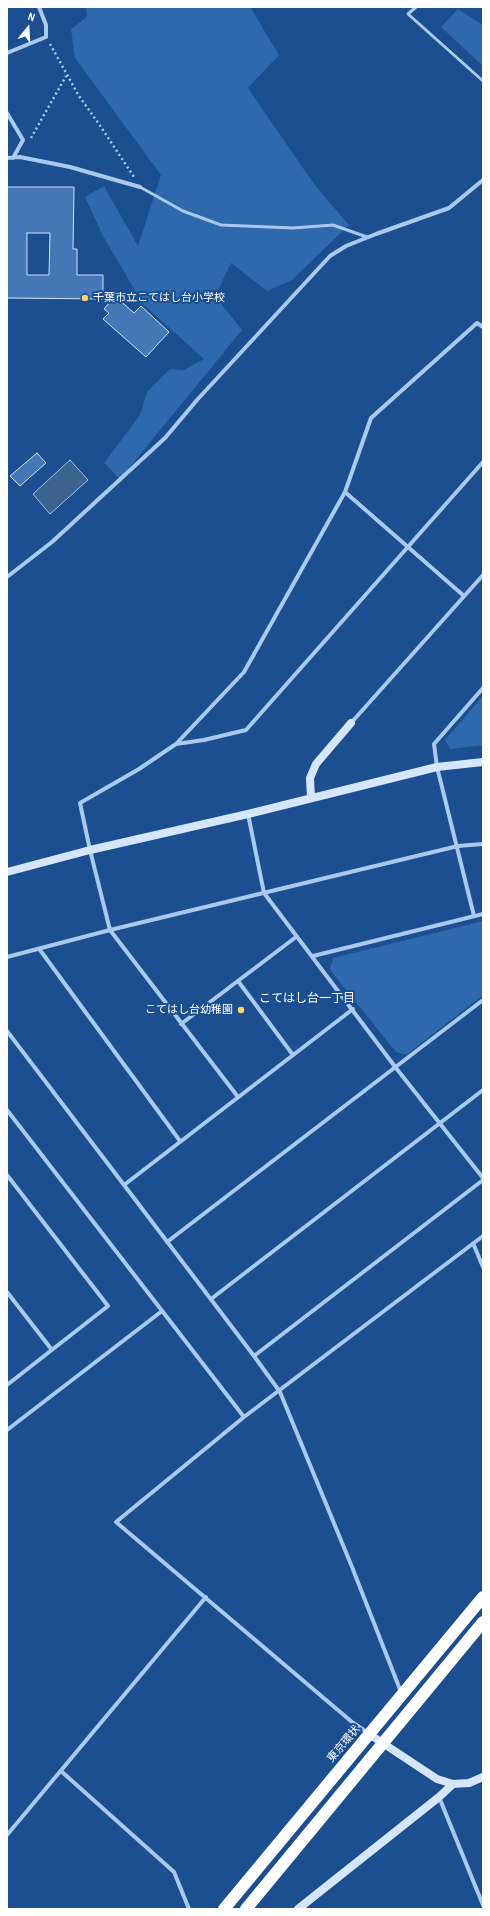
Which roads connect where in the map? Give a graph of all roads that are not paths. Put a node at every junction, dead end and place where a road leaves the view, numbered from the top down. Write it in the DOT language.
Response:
graph roads {
  1 [pos="39,7"];
  2 [pos="416,7"];
  3 [pos="7,53"];
  4 [pos="483,81"];
  5 [pos="7,113"];
  6 [pos="7,158"];
  7 [pos="13,158"];
  8 [pos="483,180"];
  9 [pos="140,187"];
  10 [pos="368,238"];
  11 [pos="483,327"];
  12 [pos="483,462"];
  13 [pos="345,492"];
  14 [pos="408,547"];
  15 [pos="483,575"];
  16 [pos="7,577"];
  17 [pos="464,596"];
  18 [pos="483,688"];
  19 [pos="351,723"];
  20 [pos="176,744"];
  21 [pos="483,762"];
  22 [pos="437,767"];
  23 [pos="311,798"];
  24 [pos="248,814"];
  25 [pos="483,844"];
  26 [pos="458,846"];
  27 [pos="90,850"];
  28 [pos="7,872"];
  29 [pos="264,893"];
  30 [pos="483,914"];
  31 [pos="474,916"];
  32 [pos="110,930"];
  33 [pos="296,937"];
  34 [pos="40,950"];
  35 [pos="313,956"];
  36 [pos="7,957"];
  37 [pos="238,981"];
  38 [pos="483,1000"];
  39 [pos="353,1009"];
  40 [pos="181,1024"];
  41 [pos="7,1031"];
  42 [pos="293,1055"];
  43 [pos="396,1068"];
  44 [pos="483,1090"];
  45 [pos="238,1097"];
  46 [pos="7,1110"];
  47 [pos="440,1123"];
  48 [pos="180,1142"];
  49 [pos="7,1175"];
  50 [pos="483,1179"];
  51 [pos="124,1185"];
  52 [pos="483,1236"];
  53 [pos="167,1242"];
  54 [pos="473,1243"];
  55 [pos="483,1268"];
  56 [pos="7,1292"];
  57 [pos="211,1299"];
  58 [pos="162,1311"];
  59 [pos="52,1350"];
  60 [pos="254,1356"];
  61 [pos="7,1385"];
  62 [pos="280,1392"];
  63 [pos="244,1417"];
  64 [pos="7,1430"];
  65 [pos="483,1596"];
  66 [pos="206,1597"];
  67 [pos="483,1622"];
  68 [pos="402,1695"];
  69 [pos="370,1734"];
  70 [pos="385,1743"];
  71 [pos="61,1770"];
  72 [pos="483,1776"];
  73 [pos="453,1784"];
  74 [pos="440,1797"];
  75 [pos="7,1835"];
  76 [pos="483,1905"];
  77 [pos="189,1909"];
  78 [pos="224,1909"];
  79 [pos="246,1909"];
  80 [pos="298,1909"];
  1 -- 3 [label="street"];
  2 -- 4 [label="lane"];
  5 -- 7 [label="street"];
  6 -- 7 [label="street"];
  7 -- 9 [label="street"];
  8 -- 10 [label="street"];
  9 -- 10 [label="lane"];
  10 -- 16 [label="street"];
  11 -- 13 [label="street"];
  12 -- 14 [label="street"];
  13 -- 14 [label="street"];
  13 -- 20 [label="street"];
  14 -- 17 [label="street"];
  14 -- 20 [label="street"];
  15 -- 17 [label="street"];
  17 -- 19 [label="street"];
  18 -- 22 [label="street"];
  19 -- 23 [label="street"];
  20 -- 27 [label="street"];
  21 -- 22 [label="street"];
  22 -- 23 [label="street"];
  22 -- 26 [label="street"];
  23 -- 24 [label="street"];
  24 -- 27 [label="street"];
  24 -- 29 [label="street"];
  25 -- 26 [label="street"];
  26 -- 29 [label="street"];
  26 -- 31 [label="street"];
  27 -- 28 [label="street"];
  27 -- 32 [label="street"];
  29 -- 32 [label="street"];
  29 -- 33 [label="street"];
  30 -- 31 [label="street"];
  31 -- 35 [label="street"];
  32 -- 34 [label="street"];
  32 -- 40 [label="street"];
  33 -- 35 [label="street"];
  33 -- 37 [label="street"];
  34 -- 36 [label="street"];
  34 -- 48 [label="street"];
  35 -- 39 [label="street"];
  37 -- 40 [label="street"];
  37 -- 42 [label="street"];
  38 -- 43 [label="street"];
  39 -- 42 [label="street"];
  39 -- 43 [label="street"];
  40 -- 45 [label="street"];
  41 -- 51 [label="street"];
  42 -- 45 [label="street"];
  43 -- 47 [label="street"];
  43 -- 53 [label="street"];
  44 -- 47 [label="street"];
  45 -- 48 [label="street"];
  46 -- 58 [label="street"];
  47 -- 50 [label="street"];
  47 -- 57 [label="street"];
  48 -- 51 [label="street"];
  49 -- 59 [label="street"];
  50 -- 60 [label="street"];
  51 -- 53 [label="street"];
  52 -- 54 [label="street"];
  53 -- 57 [label="street"];
  54 -- 55 [label="street"];
  54 -- 62 [label="street"];
  56 -- 59 [label="street"];
  57 -- 60 [label="street"];
  58 -- 63 [label="street"];
  58 -- 64 [label="street"];
  59 -- 61 [label="street"];
  60 -- 62 [label="street"];
  62 -- 63 [label="street"];
  62 -- 68 [label="street"];
  63 -- 66 [label="street"];
  65 -- 68 [label="highway, 東京環状"];
  66 -- 69 [label="street"];
  66 -- 71 [label="street"];
  67 -- 70 [label="highway"];
  68 -- 69 [label="highway, 東京環状"];
  69 -- 70 [label="street"];
  69 -- 78 [label="highway, 東京環状"];
  70 -- 73 [label="street"];
  70 -- 79 [label="highway"];
  71 -- 75 [label="street"];
  71 -- 77 [label="street"];
  72 -- 73 [label="street"];
  73 -- 74 [label="street"];
  74 -- 76 [label="street"];
  74 -- 80 [label="street"];
}
